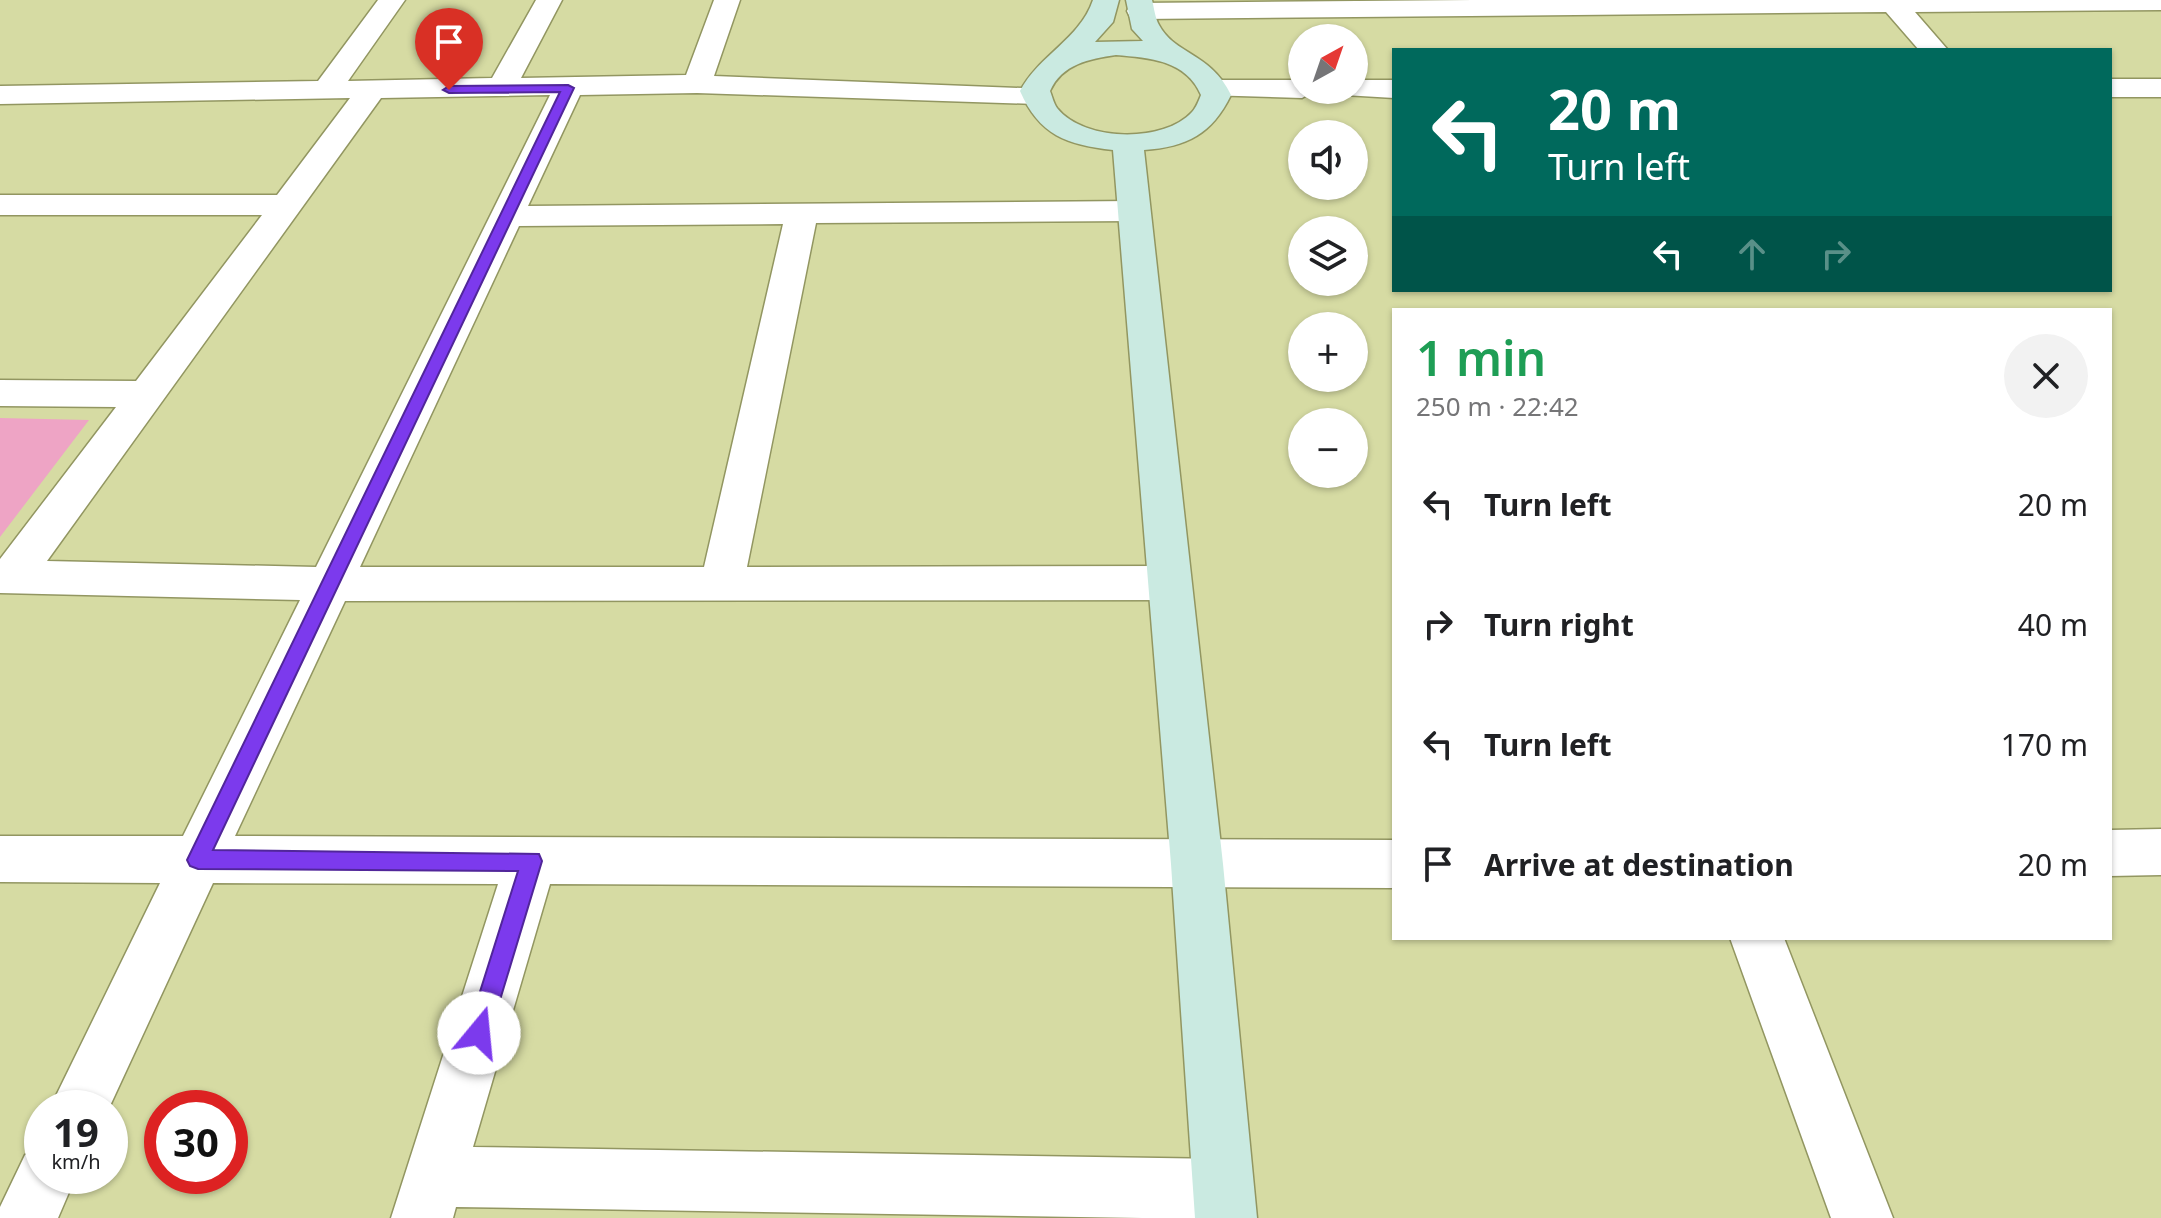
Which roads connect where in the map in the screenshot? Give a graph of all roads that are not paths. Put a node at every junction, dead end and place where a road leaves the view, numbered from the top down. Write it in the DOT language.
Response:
graph roads {
  1 [pos="392,0"];
  2 [pos="549,0"];
  3 [pos="727,0"];
  4 [pos="1106,0"];
  5 [pos="1891,2"];
  6 [pos="2161,2"];
  7 [pos="1140,6"];
  8 [pos="1932,48"];
  9 [pos="1176,56"];
  10 [pos="1061,61"];
  11 [pos="697,84"];
  12 [pos="568,88"];
  13 [pos="2112,88"];
  14 [pos="2161,88"];
  15 [pos="501,89"];
  16 [pos="1215,89"];
  17 [pos="1288,89"];
  18 [pos="1368,89"];
  19 [pos="1392,89"];
  20 [pos="326,91"];
  21 [pos="371,91"];
  22 [pos="0,95"];
  23 [pos="1036,95"];
  24 [pos="1128,142"];
  25 [pos="0,205"];
  26 [pos="286,205"];
  27 [pos="1132,211"];
  28 [pos="802,214"];
  29 [pos="507,216"];
  30 [pos="0,393"];
  31 [pos="147,394"];
  32 [pos="6,576"];
  33 [pos="722,583"];
  34 [pos="1168,583"];
  35 [pos="330,584"];
  36 [pos="2161,852"];
  37 [pos="2112,853"];
  38 [pos="0,859"];
  39 [pos="198,860"];
  40 [pos="531,861"];
  41 [pos="1197,864"];
  42 [pos="1392,864"];
  43 [pos="1758,940"];
  44 [pos="88,1090"];
  45 [pos="429,1198"];
  46 [pos="1225,1203"];
  47 [pos="1862,1218"];
  1 -- 20 [label="street"];
  2 -- 15 [label="street"];
  3 -- 11 [label="street"];
  4 -- 10 [label="street"];
  5 -- 6 [label="street"];
  5 -- 7 [label="street"];
  5 -- 8 [label="street"];
  7 -- 9 [label="street"];
  9 -- 10 [label="street"];
  9 -- 16 [label="street"];
  10 -- 23 [label="street"];
  11 -- 12 [label="street"];
  11 -- 23 [label="street"];
  12 -- 15 [label="street"];
  12 -- 29 [label="street"];
  13 -- 14 [label="street"];
  15 -- 21 [label="street"];
  16 -- 17 [label="street"];
  16 -- 24 [label="street"];
  18 -- 19 [label="street"];
  20 -- 21 [label="street"];
  20 -- 22 [label="street"];
  21 -- 26 [label="street"];
  23 -- 24 [label="street"];
  24 -- 27 [label="street"];
  25 -- 26 [label="street"];
  26 -- 31 [label="street"];
  27 -- 28 [label="street"];
  27 -- 34 [label="street"];
  28 -- 29 [label="street"];
  28 -- 33 [label="street"];
  29 -- 35 [label="street"];
  30 -- 31 [label="street"];
  31 -- 32 [label="street"];
  32 -- 35 [label="street"];
  33 -- 34 [label="street"];
  33 -- 35 [label="street"];
  34 -- 41 [label="street"];
  35 -- 39 [label="street"];
  36 -- 37 [label="street"];
  38 -- 39 [label="street"];
  39 -- 40 [label="street"];
  39 -- 44 [label="street"];
  40 -- 41 [label="street"];
  40 -- 45 [label="street"];
  41 -- 42 [label="street"];
  41 -- 46 [label="street"];
  43 -- 47 [label="street"];
  45 -- 46 [label="street"];
}
